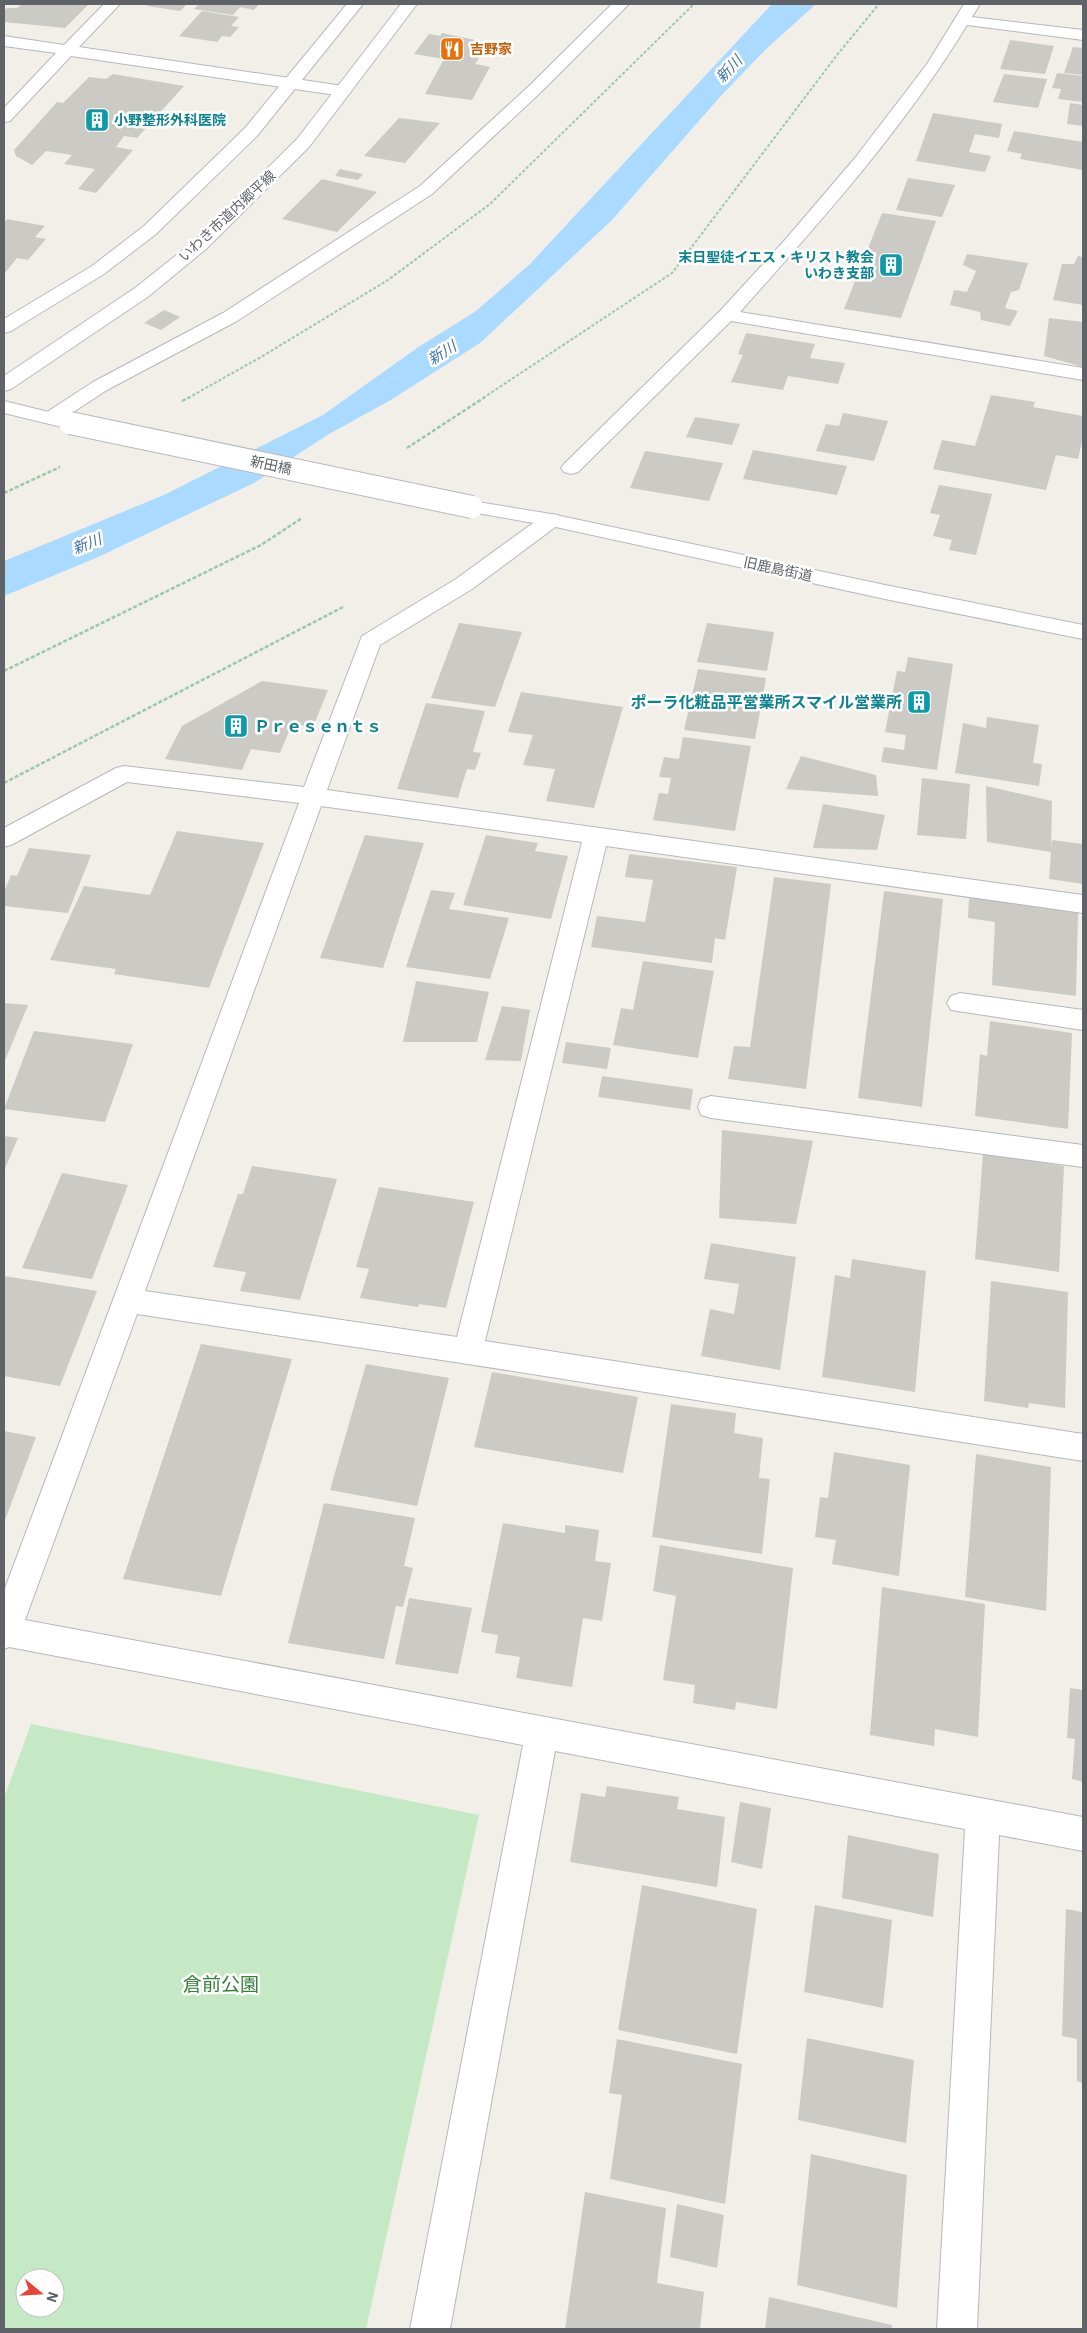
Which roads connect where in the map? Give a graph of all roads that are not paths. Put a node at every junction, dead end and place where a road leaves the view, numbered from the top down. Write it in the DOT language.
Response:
graph roads {
  1 [pos="112,4"];
  2 [pos="355,4"];
  3 [pos="408,4"];
  4 [pos="621,4"];
  5 [pos="972,4"];
  6 [pos="961,20"];
  7 [pos="1083,36"];
  8 [pos="4,41"];
  9 [pos="68,50"];
  10 [pos="292,84"];
  11 [pos="343,91"];
  12 [pos="4,117"];
  13 [pos="727,315"];
  14 [pos="4,327"];
  15 [pos="1083,374"];
  16 [pos="4,385"];
  17 [pos="4,407"];
  18 [pos="60,421"];
  19 [pos="571,468"];
  20 [pos="472,507"];
  21 [pos="551,520"];
  22 [pos="1083,632"];
  23 [pos="312,796"];
  24 [pos="596,836"];
  25 [pos="4,838"];
  26 [pos="1083,904"];
  27 [pos="960,1003"];
  28 [pos="1083,1020"];
  29 [pos="711,1107"];
  30 [pos="1083,1156"];
  31 [pos="126,1300"];
  32 [pos="468,1351"];
  33 [pos="1083,1448"];
  34 [pos="4,1632"];
  35 [pos="542,1732"];
  36 [pos="983,1815"];
  37 [pos="1083,1834"];
  38 [pos="430,2329"];
  39 [pos="957,2329"];
  1 -- 9 [label="street"];
  2 -- 10 [label="street"];
  3 -- 11 [label="street, いわき市道内郷平線"];
  4 -- 18 [label="street"];
  5 -- 6 [label="street"];
  6 -- 7 [label="street"];
  6 -- 13 [label="street"];
  8 -- 9 [label="street"];
  9 -- 10 [label="street"];
  9 -- 12 [label="street"];
  10 -- 11 [label="street"];
  10 -- 14 [label="street"];
  11 -- 16 [label="street, いわき市道内郷平線"];
  13 -- 15 [label="street"];
  13 -- 19 [label="street"];
  17 -- 18 [label="street"];
  18 -- 20 [label="street, 新田橋, bridge"];
  20 -- 21 [label="street, 旧鹿島街道"];
  21 -- 22 [label="street, 旧鹿島街道"];
  21 -- 23 [label="street"];
  23 -- 24 [label="street"];
  23 -- 25 [label="street"];
  23 -- 31 [label="street"];
  24 -- 26 [label="street"];
  24 -- 32 [label="street"];
  27 -- 28 [label="street"];
  29 -- 30 [label="street"];
  31 -- 32 [label="street"];
  31 -- 34 [label="street"];
  32 -- 33 [label="street"];
  34 -- 35 [label="street"];
  35 -- 36 [label="street"];
  35 -- 38 [label="street"];
  36 -- 37 [label="street"];
  36 -- 39 [label="street"];
}
